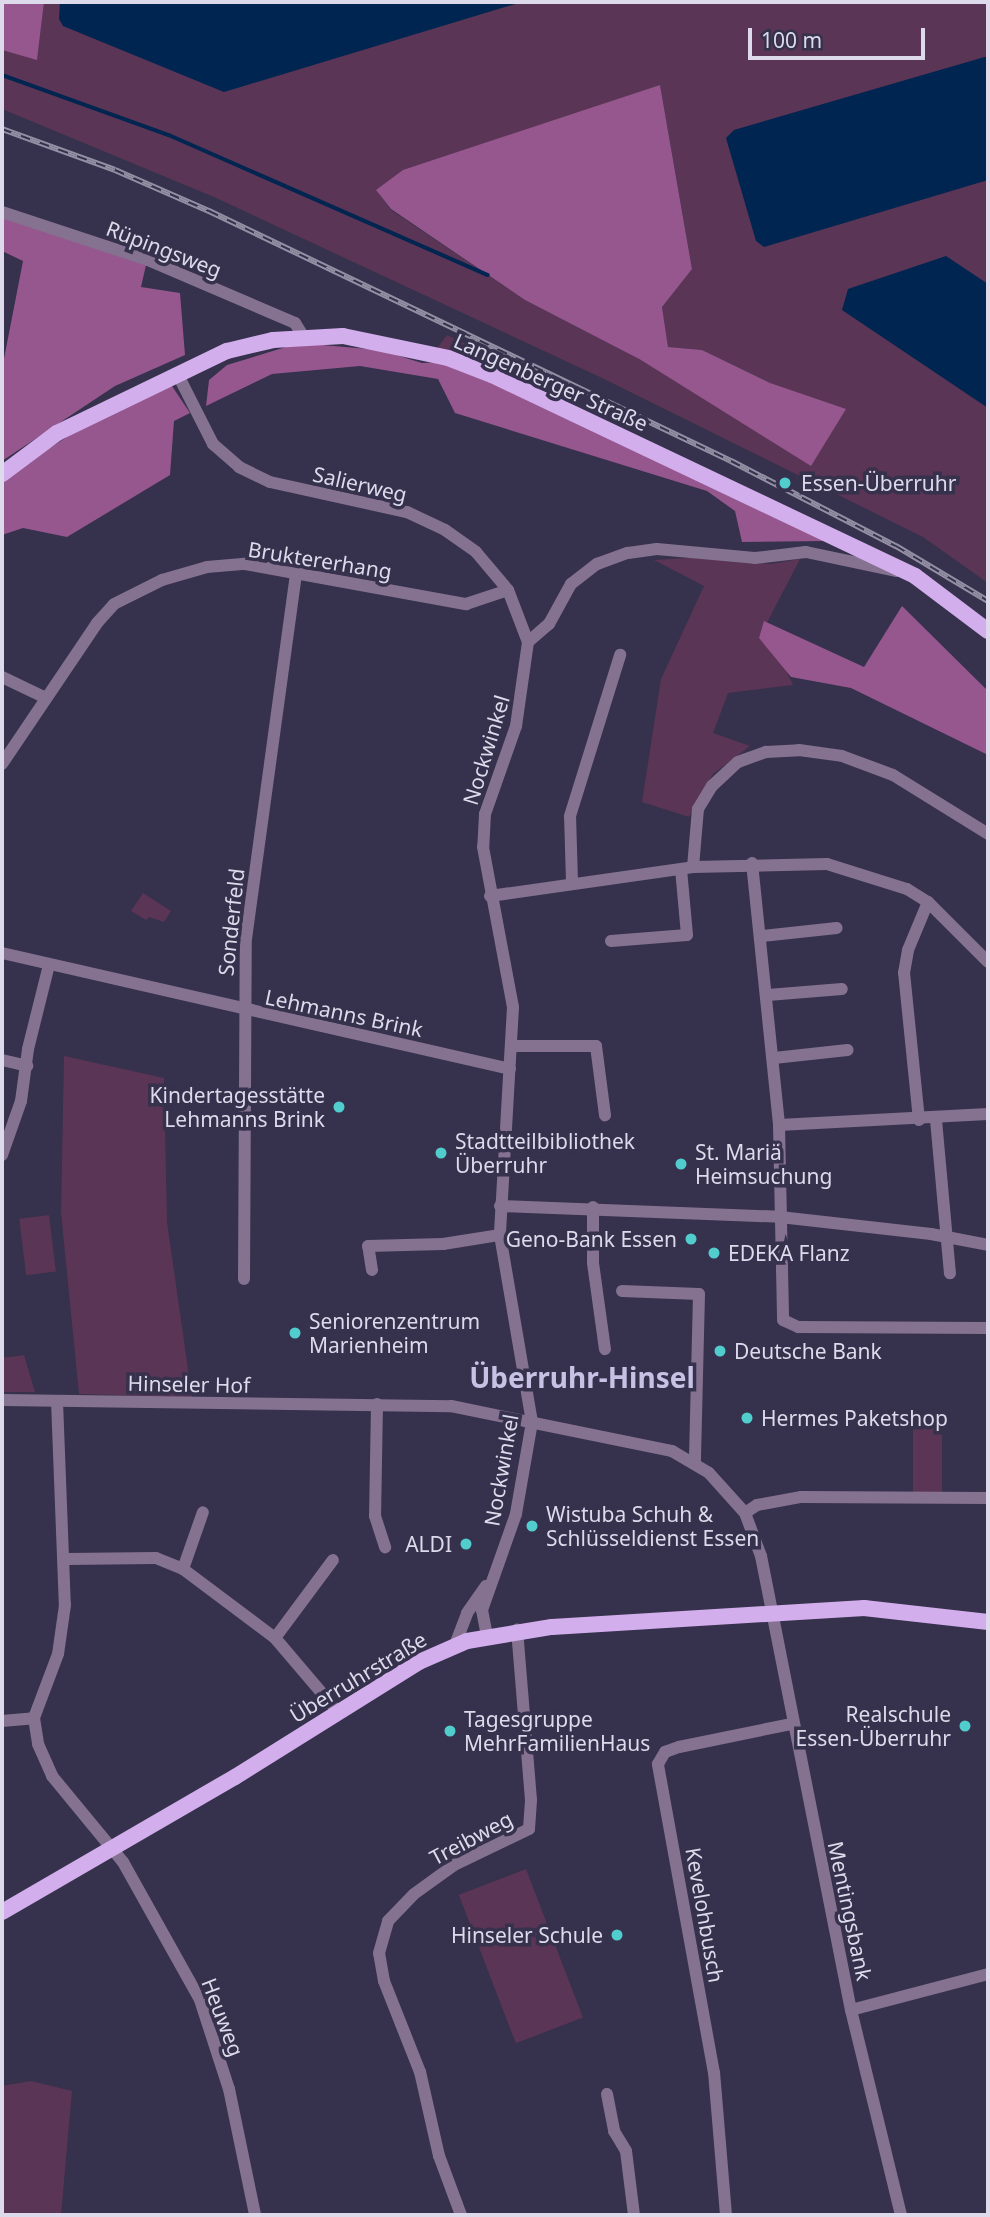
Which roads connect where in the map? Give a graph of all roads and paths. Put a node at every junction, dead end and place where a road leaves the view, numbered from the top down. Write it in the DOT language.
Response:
graph roads {
  1 [pos="2,212"];
  2 [pos="303,336"];
  3 [pos="177,373"];
  4 [pos="2,474"];
  5 [pos="296,572"];
  6 [pos="915,576"];
  7 [pos="508,590"];
  8 [pos="988,631"];
  9 [pos="528,642"];
  10 [pos="620,655"];
  11 [pos="2,677"];
  12 [pos="46,698"];
  13 [pos="2,764"];
  14 [pos="988,834"];
  15 [pos="752,863"];
  16 [pos="687,868"];
  17 [pos="572,881"];
  18 [pos="490,896"];
  19 [pos="928,902"];
  20 [pos="836,928"];
  21 [pos="762,936"];
  22 [pos="611,941"];
  23 [pos="2,953"];
  24 [pos="988,962"];
  25 [pos="49,965"];
  26 [pos="842,989"];
  27 [pos="768,995"];
  28 [pos="243,1010"];
  29 [pos="513,1045"];
  30 [pos="848,1050"];
  31 [pos="774,1058"];
  32 [pos="2,1060"];
  33 [pos="27,1066"];
  34 [pos="510,1069"];
  35 [pos="988,1114"];
  36 [pos="605,1115"];
  37 [pos="919,1120"];
  38 [pos="936,1120"];
  39 [pos="779,1125"];
  40 [pos="2,1155"];
  41 [pos="500,1206"];
  42 [pos="593,1207"];
  43 [pos="780,1217"];
  44 [pos="500,1235"];
  45 [pos="948,1239"];
  46 [pos="988,1245"];
  47 [pos="372,1270"];
  48 [pos="950,1273"];
  49 [pos="244,1279"];
  50 [pos="622,1291"];
  51 [pos="988,1328"];
  52 [pos="606,1349"];
  53 [pos="2,1400"];
  54 [pos="57,1401"];
  55 [pos="377,1404"];
  56 [pos="532,1422"];
  57 [pos="695,1462"];
  58 [pos="988,1498"];
  59 [pos="203,1512"];
  60 [pos="745,1513"];
  61 [pos="385,1547"];
  62 [pos="67,1559"];
  63 [pos="333,1560"];
  64 [pos="183,1569"];
  65 [pos="489,1584"];
  66 [pos="769,1613"];
  67 [pos="988,1622"];
  68 [pos="517,1630"];
  69 [pos="486,1636"];
  70 [pos="275,1638"];
  71 [pos="454,1645"];
  72 [pos="338,1712"];
  73 [pos="34,1718"];
  74 [pos="2,1721"];
  75 [pos="792,1724"];
  76 [pos="111,1850"];
  77 [pos="2,1912"];
  78 [pos="988,1974"];
  79 [pos="851,2010"];
  80 [pos="607,2094"];
  81 [pos="255,2215"];
  82 [pos="461,2215"];
  83 [pos="634,2215"];
  84 [pos="726,2215"];
  85 [pos="901,2215"];
  1 -- 2 [label="street, Rüpingsweg"];
  2 -- 3 [label="main road, Langenberger Straße"];
  2 -- 6 [label="main road, Langenberger Straße"];
  3 -- 4 [label="main road, Langenberger Straße"];
  3 -- 7 [label="street, Salierweg"];
  5 -- 7 [label="street, Bruktererhang"];
  5 -- 12 [label="street, Bruktererhang"];
  5 -- 28 [label="street, Sonderfeld"];
  6 -- 8 [label="main road, Langenberger Straße"];
  6 -- 9 [label="street"];
  7 -- 9 [label="street, Salierweg"];
  9 -- 18 [label="street, Nockwinkel"];
  10 -- 17 [label="street"];
  11 -- 12 [label="street"];
  12 -- 13 [label="street, Bruktererhang"];
  14 -- 16 [label="street"];
  15 -- 16 [label="street"];
  15 -- 19 [label="street"];
  15 -- 21 [label="street"];
  16 -- 17 [label="street"];
  16 -- 22 [label="street"];
  17 -- 18 [label="street"];
  18 -- 29 [label="street, Nockwinkel"];
  19 -- 24 [label="street"];
  19 -- 37 [label="street"];
  20 -- 21 [label="street"];
  21 -- 27 [label="street"];
  23 -- 25 [label="street, Lehmanns Brink"];
  25 -- 28 [label="street, Lehmanns Brink"];
  25 -- 33 [label="street"];
  26 -- 27 [label="street"];
  27 -- 31 [label="street"];
  28 -- 34 [label="street, Lehmanns Brink"];
  28 -- 49 [label="street, Sonderfeld"];
  29 -- 34 [label="street, Nockwinkel"];
  29 -- 36 [label="street"];
  30 -- 31 [label="street"];
  31 -- 39 [label="street"];
  32 -- 33 [label="street"];
  33 -- 40 [label="street"];
  34 -- 41 [label="street, Nockwinkel"];
  35 -- 38 [label="street"];
  37 -- 38 [label="street"];
  37 -- 39 [label="street"];
  38 -- 45 [label="street"];
  39 -- 43 [label="street"];
  41 -- 42 [label="street"];
  41 -- 44 [label="street, Nockwinkel"];
  42 -- 43 [label="street"];
  42 -- 52 [label="street"];
  43 -- 45 [label="street"];
  43 -- 51 [label="street"];
  44 -- 47 [label="street"];
  44 -- 56 [label="street, Nockwinkel"];
  45 -- 46 [label="street"];
  45 -- 48 [label="street"];
  50 -- 57 [label="street"];
  53 -- 54 [label="street, Hinseler Hof"];
  54 -- 55 [label="street, Hinseler Hof"];
  54 -- 62 [label="street"];
  55 -- 56 [label="street, Hinseler Hof"];
  55 -- 61 [label="street"];
  56 -- 57 [label="street, Hinseler Hof"];
  56 -- 65 [label="street, Nockwinkel"];
  57 -- 60 [label="street"];
  58 -- 60 [label="street"];
  59 -- 64 [label="street"];
  60 -- 66 [label="street, Mentingsbank"];
  62 -- 64 [label="street"];
  62 -- 73 [label="street"];
  63 -- 70 [label="street"];
  64 -- 70 [label="street"];
  65 -- 69 [label="street, Nockwinkel"];
  65 -- 71 [label="street, Nockwinkel"];
  66 -- 67 [label="main road, Überruhrstraße"];
  66 -- 68 [label="main road, Überruhrstraße"];
  66 -- 75 [label="street, Mentingsbank"];
  68 -- 69 [label="main road, Überruhrstraße"];
  68 -- 82 [label="street, Treibweg"];
  69 -- 71 [label="main road, Überruhrstraße"];
  70 -- 72 [label="street"];
  71 -- 72 [label="main road, Überruhrstraße"];
  72 -- 76 [label="main road, Überruhrstraße"];
  73 -- 74 [label="street"];
  73 -- 76 [label="street, Heuweg"];
  75 -- 79 [label="street, Mentingsbank"];
  75 -- 84 [label="street, Kevelohbusch"];
  76 -- 77 [label="main road, Überruhrstraße"];
  76 -- 81 [label="street, Heuweg"];
  78 -- 79 [label="street"];
  79 -- 85 [label="street, Mentingsbank"];
  80 -- 83 [label="street"];
}
